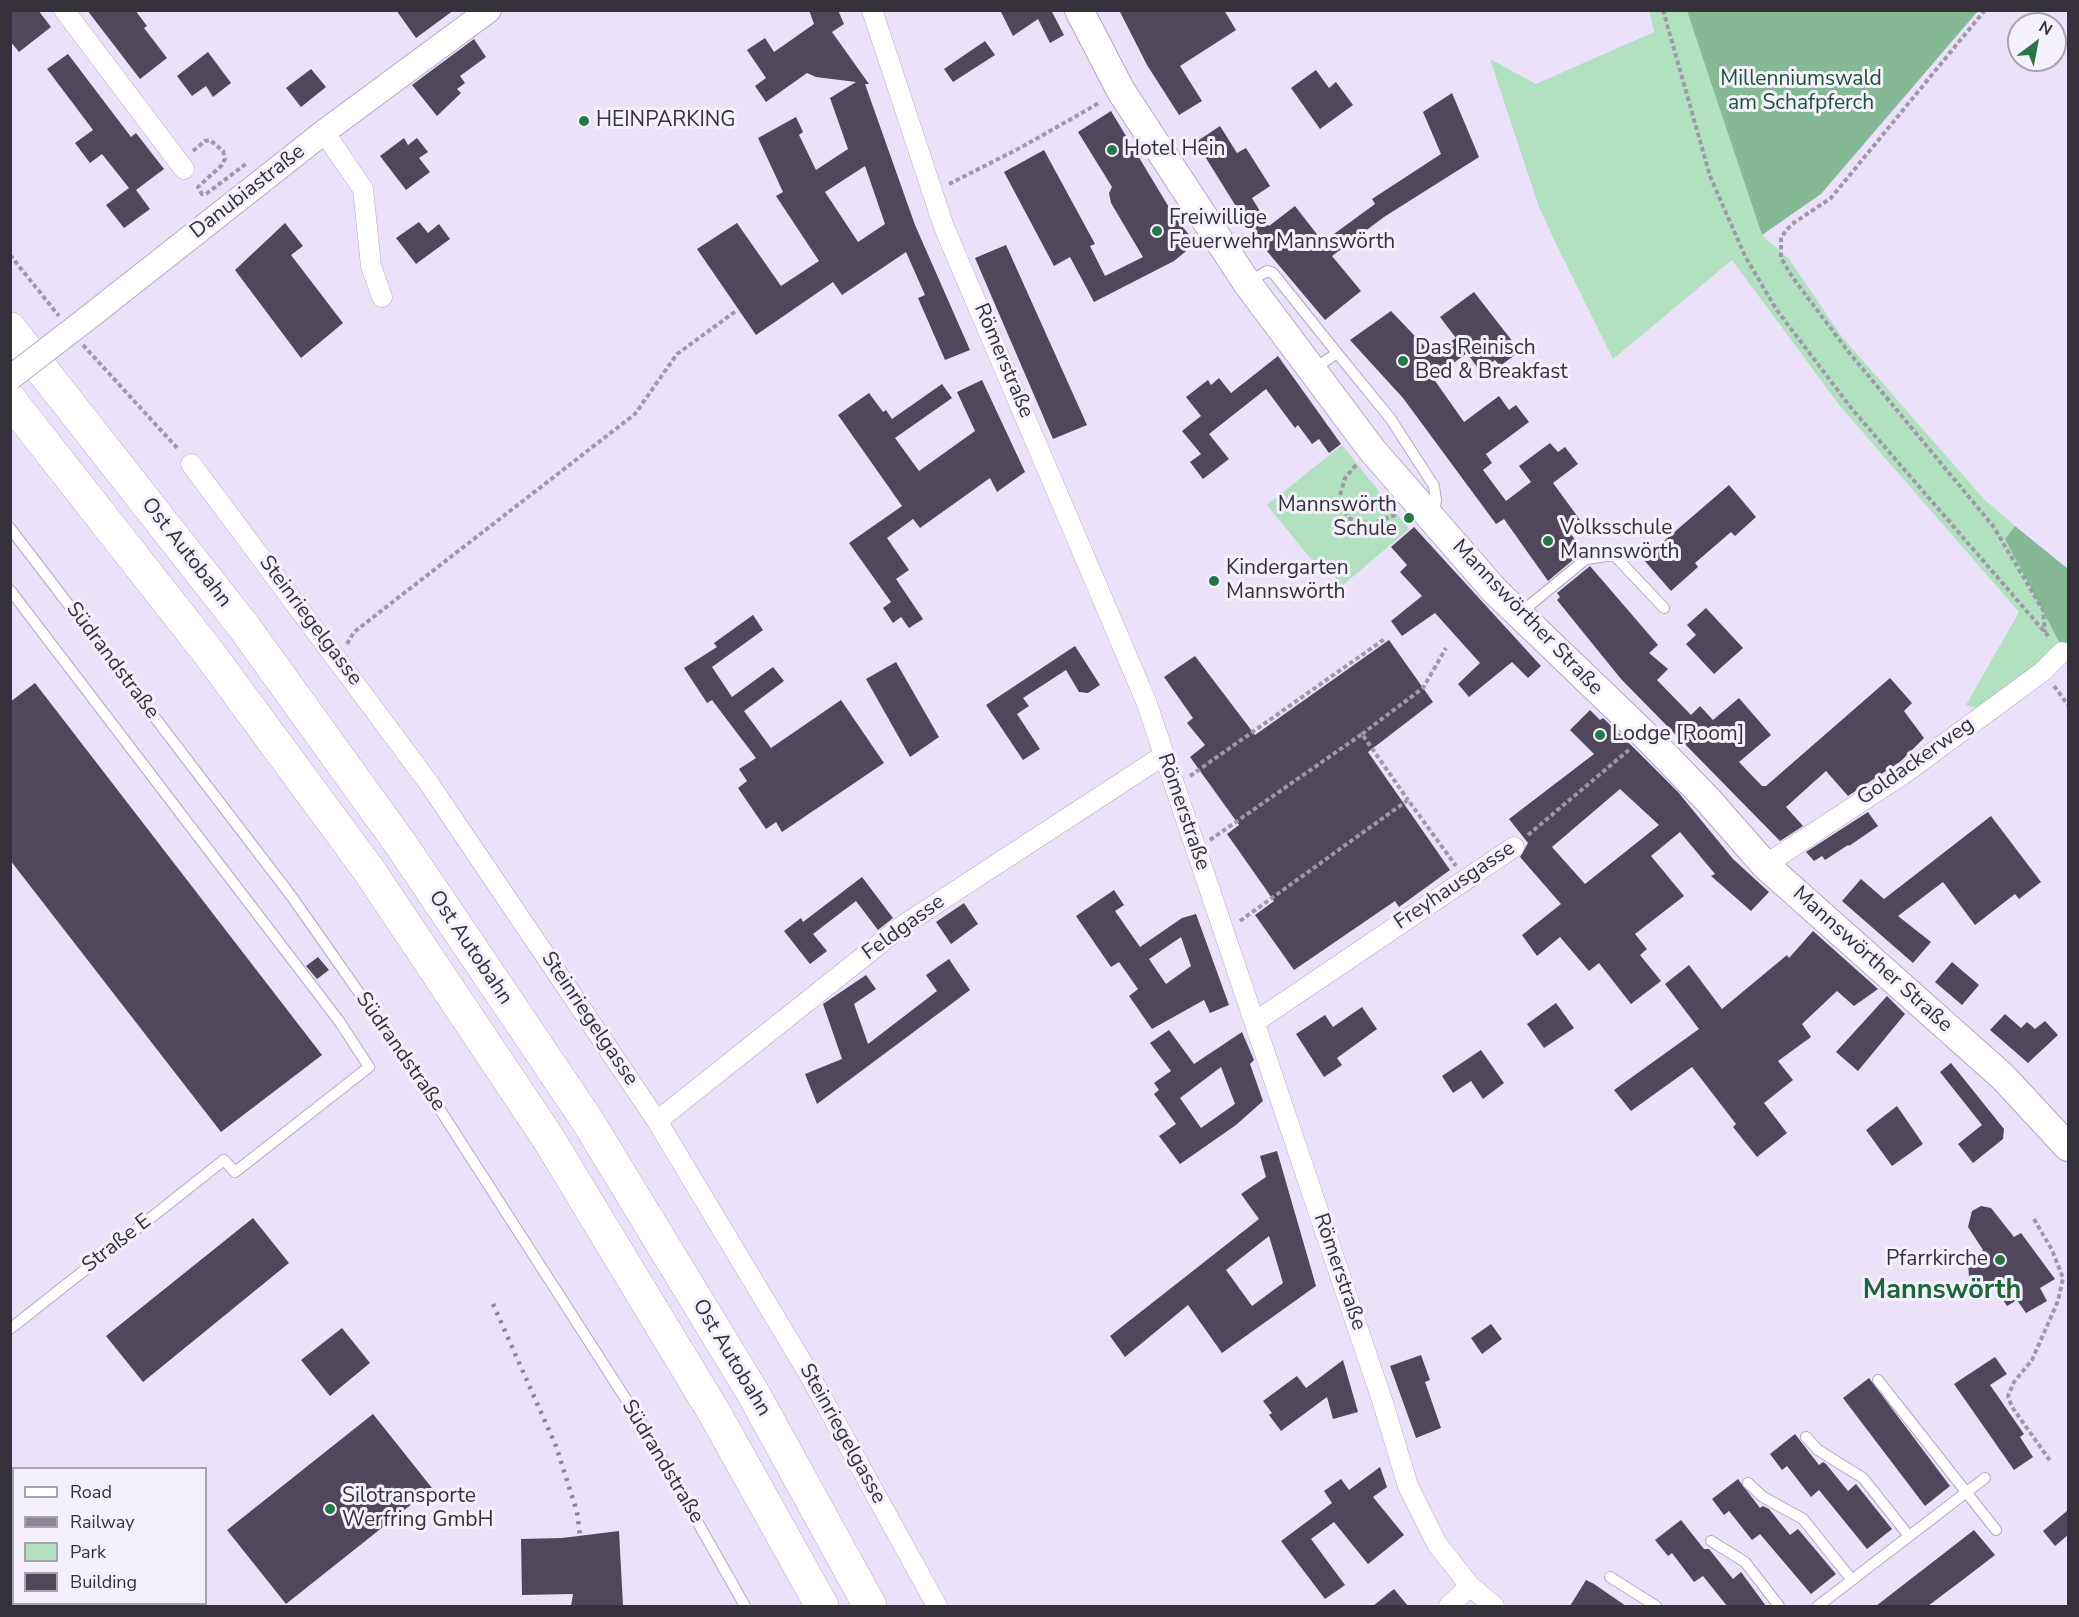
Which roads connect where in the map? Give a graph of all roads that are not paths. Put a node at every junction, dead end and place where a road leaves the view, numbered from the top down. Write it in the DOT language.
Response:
graph roads {
  1 [pos="64,10"];
  2 [pos="489,10"];
  3 [pos="872,10"];
  4 [pos="1079,10"];
  5 [pos="324,132"];
  6 [pos="182,166"];
  7 [pos="1247,283"];
  8 [pos="382,297"];
  9 [pos="10,329"];
  10 [pos="1337,353"];
  11 [pos="1312,371"];
  12 [pos="10,378"];
  13 [pos="10,400"];
  14 [pos="191,464"];
  15 [pos="1424,510"];
  16 [pos="10,528"];
  17 [pos="10,590"];
  18 [pos="1664,608"];
  19 [pos="1518,614"];
  20 [pos="2062,652"];
  21 [pos="1164,755"];
  22 [pos="1514,847"];
  23 [pos="1764,865"];
  24 [pos="1255,1022"];
  25 [pos="657,1121"];
  26 [pos="2068,1147"];
  27 [pos="10,1329"];
  28 [pos="1878,1380"];
  29 [pos="1806,1437"];
  30 [pos="1985,1478"];
  31 [pos="1748,1483"];
  32 [pos="1965,1493"];
  33 [pos="1996,1530"];
  34 [pos="1909,1536"];
  35 [pos="1711,1541"];
  36 [pos="1610,1577"];
  37 [pos="1852,1580"];
  38 [pos="1470,1586"];
  39 [pos="745,1606"];
  40 [pos="822,1606"];
  41 [pos="870,1606"];
  42 [pos="937,1606"];
  43 [pos="1449,1606"];
  44 [pos="1494,1606"];
  45 [pos="1656,1606"];
  46 [pos="1779,1606"];
  47 [pos="1818,1606"];
  1 -- 6 [label="street"];
  2 -- 5 [label="street, Danubiastraße"];
  3 -- 21 [label="street, Römerstraße"];
  4 -- 7 [label="main road, Mannswörther Straße"];
  5 -- 8 [label="street"];
  5 -- 12 [label="street, Danubiastraße, bridge"];
  7 -- 10 [label="lane"];
  7 -- 11 [label="main road, Mannswörther Straße"];
  9 -- 41 [label="highway, Ost Autobahn"];
  10 -- 11 [label="lane"];
  10 -- 15 [label="lane"];
  11 -- 15 [label="main road, Mannswörther Straße"];
  13 -- 40 [label="highway, Ost Autobahn"];
  14 -- 25 [label="street, Steinriegelgasse"];
  15 -- 19 [label="main road, Mannswörther Straße"];
  16 -- 39 [label="lane, Südrandstraße"];
  17 -- 27 [label="lane, Straße E"];
  18 -- 19 [label="lane"];
  19 -- 23 [label="main road, Mannswörther Straße"];
  20 -- 23 [label="street, Goldackerweg"];
  21 -- 24 [label="street, Römerstraße"];
  21 -- 25 [label="street, Feldgasse"];
  22 -- 24 [label="street, Freyhausgasse"];
  23 -- 26 [label="main road, Mannswörther Straße"];
  24 -- 38 [label="street, Römerstraße"];
  25 -- 42 [label="street, Steinriegelgasse"];
  28 -- 32 [label="lane"];
  29 -- 34 [label="lane"];
  30 -- 32 [label="lane"];
  31 -- 37 [label="lane"];
  32 -- 33 [label="lane"];
  32 -- 34 [label="lane"];
  34 -- 37 [label="lane"];
  35 -- 46 [label="lane"];
  36 -- 45 [label="lane"];
  37 -- 47 [label="lane"];
  38 -- 43 [label="street"];
  38 -- 44 [label="street, Römerstraße"];
}
